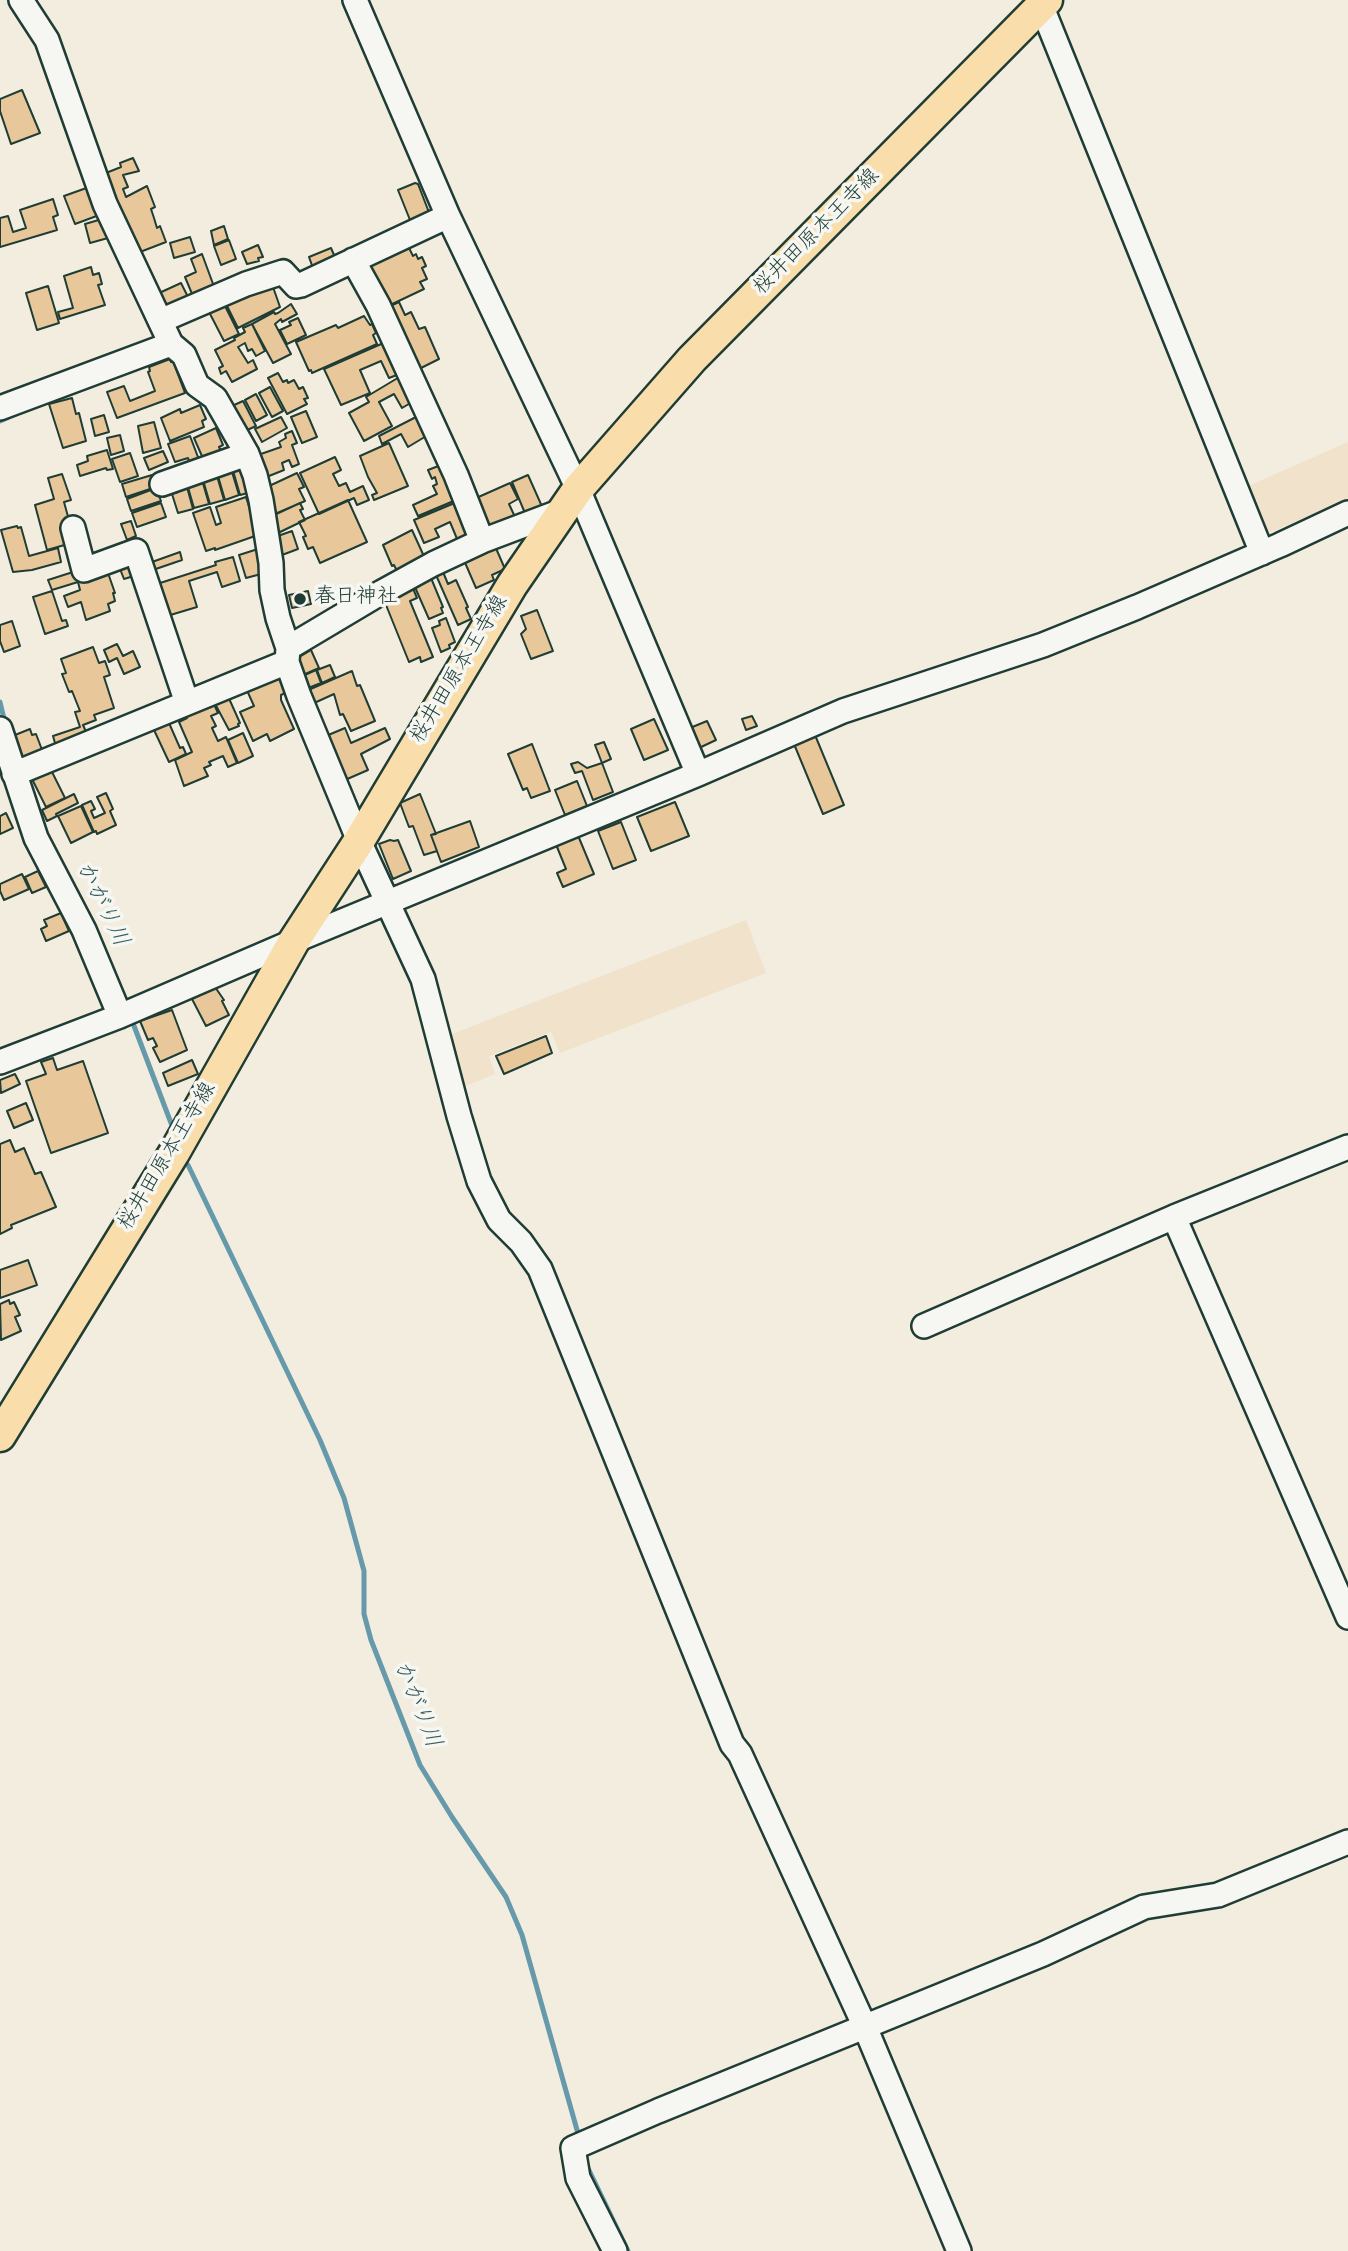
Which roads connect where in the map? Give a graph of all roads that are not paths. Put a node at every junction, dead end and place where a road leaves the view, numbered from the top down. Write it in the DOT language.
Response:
graph roads {
  1 [pos="21,0"];
  2 [pos="355,0"];
  3 [pos="1044,3"];
  4 [pos="448,216"];
  5 [pos="353,260"];
  6 [pos="160,321"];
  7 [pos="171,344"];
  8 [pos="0,408"];
  9 [pos="247,454"];
  10 [pos="162,484"];
  11 [pos="571,499"];
  12 [pos="1348,513"];
  13 [pos="73,527"];
  14 [pos="482,541"];
  15 [pos="1262,553"];
  16 [pos="288,655"];
  17 [pos="187,703"];
  18 [pos="0,729"];
  19 [pos="14,774"];
  20 [pos="698,774"];
  21 [pos="359,841"];
  22 [pos="386,904"];
  23 [pos="294,941"];
  24 [pos="120,1016"];
  25 [pos="0,1062"];
  26 [pos="1348,1147"];
  27 [pos="1174,1217"];
  28 [pos="924,1326"];
  29 [pos="0,1436"];
  30 [pos="1348,1617"];
  31 [pos="1348,1842"];
  32 [pos="865,2027"];
  33 [pos="615,2251"];
  34 [pos="959,2251"];
  1 -- 6 [label="street"];
  2 -- 4 [label="street"];
  3 -- 11 [label="main road, 桜井田原本王寺線"];
  3 -- 15 [label="street"];
  4 -- 5 [label="street"];
  4 -- 11 [label="street"];
  5 -- 6 [label="street"];
  5 -- 14 [label="street"];
  6 -- 7 [label="street"];
  7 -- 8 [label="street"];
  7 -- 9 [label="street"];
  9 -- 10 [label="street"];
  9 -- 16 [label="street"];
  11 -- 14 [label="street"];
  11 -- 20 [label="street"];
  11 -- 21 [label="main road, 桜井田原本王寺線"];
  12 -- 15 [label="street"];
  13 -- 17 [label="street"];
  14 -- 16 [label="street"];
  15 -- 20 [label="street"];
  16 -- 17 [label="street"];
  16 -- 21 [label="street"];
  17 -- 19 [label="street"];
  18 -- 19 [label="street"];
  19 -- 24 [label="street"];
  20 -- 22 [label="street"];
  21 -- 22 [label="street"];
  21 -- 23 [label="main road, 桜井田原本王寺線"];
  22 -- 23 [label="street"];
  22 -- 32 [label="street"];
  23 -- 24 [label="street"];
  23 -- 29 [label="main road, 桜井田原本王寺線"];
  24 -- 25 [label="street"];
  26 -- 27 [label="street"];
  27 -- 28 [label="street"];
  27 -- 30 [label="street"];
  31 -- 32 [label="street"];
  32 -- 33 [label="street"];
  32 -- 34 [label="street"];
}
